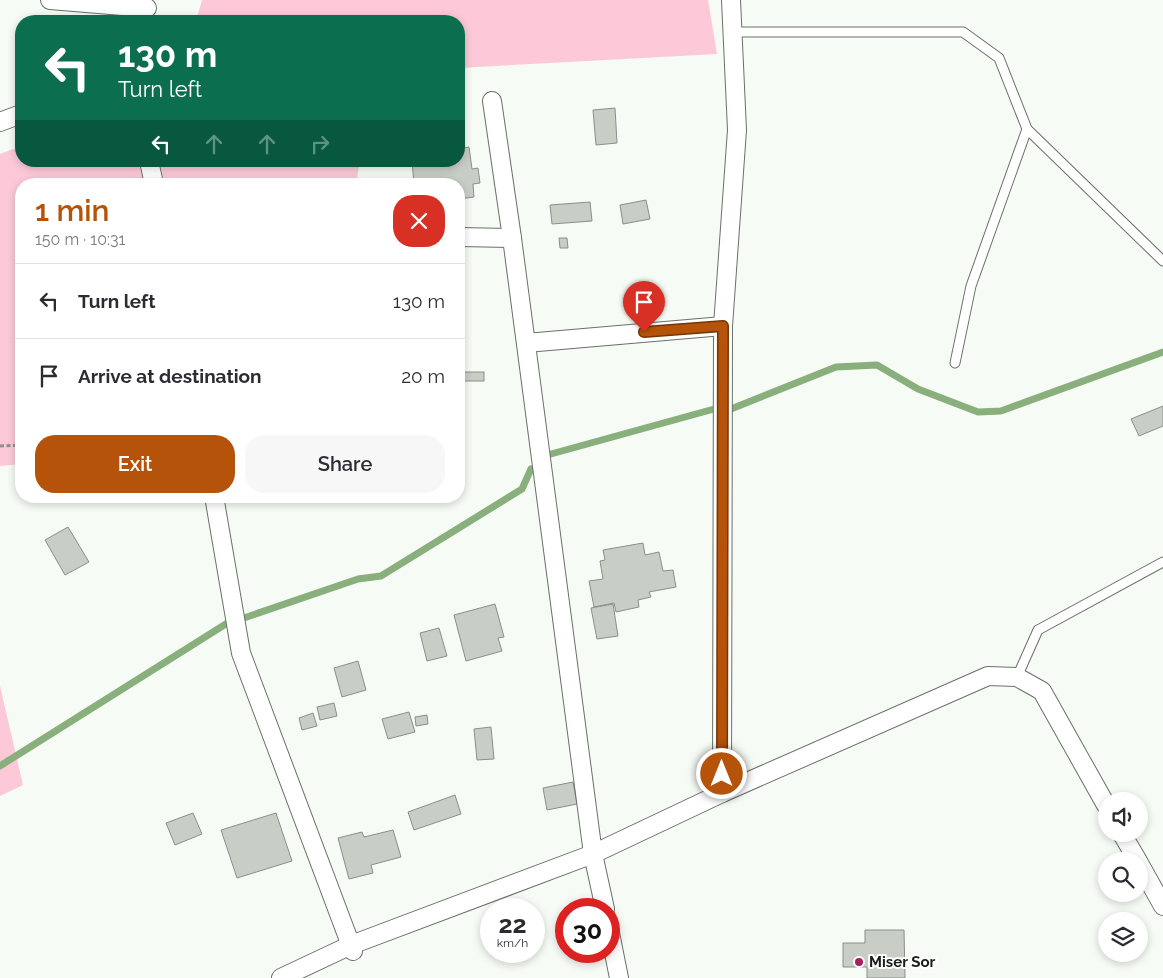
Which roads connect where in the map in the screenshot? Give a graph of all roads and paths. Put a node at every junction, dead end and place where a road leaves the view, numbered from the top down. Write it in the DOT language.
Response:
graph roads {
  1 [pos="50,0"];
  2 [pos="731,0"];
  3 [pos="148,10"];
  4 [pos="732,32"];
  5 [pos="492,101"];
  6 [pos="15,116"];
  7 [pos="0,122"];
  8 [pos="1027,129"];
  9 [pos="465,237"];
  10 [pos="512,238"];
  11 [pos="1163,261"];
  12 [pos="723,326"];
  13 [pos="526,343"];
  14 [pos="956,363"];
  15 [pos="15,445"];
  16 [pos="0,446"];
  17 [pos="215,503"];
  18 [pos="1163,562"];
  19 [pos="1017,677"];
  20 [pos="1099,792"];
  21 [pos="722,793"];
  22 [pos="593,854"];
  23 [pos="1148,880"];
  24 [pos="603,898"];
  25 [pos="1163,906"];
  26 [pos="352,948"];
  27 [pos="616,963"];
  28 [pos="281,978"];
  29 [pos="619,978"];
  1 -- 3 [label="street"];
  2 -- 4 [label="street"];
  4 -- 8 [label="lane"];
  4 -- 12 [label="street"];
  5 -- 10 [label="street"];
  6 -- 7 [label="street"];
  8 -- 11 [label="lane"];
  8 -- 14 [label="lane"];
  9 -- 10 [label="street"];
  10 -- 13 [label="street"];
  12 -- 13 [label="street"];
  12 -- 21 [label="street"];
  13 -- 22 [label="street"];
  15 -- 16 [label="path"];
  17 -- 26 [label="street"];
  18 -- 19 [label="lane"];
  19 -- 20 [label="street"];
  19 -- 21 [label="street"];
  21 -- 22 [label="street"];
  22 -- 24 [label="street"];
  22 -- 26 [label="street"];
  23 -- 25 [label="street"];
  26 -- 28 [label="street"];
  27 -- 29 [label="street"];
}
